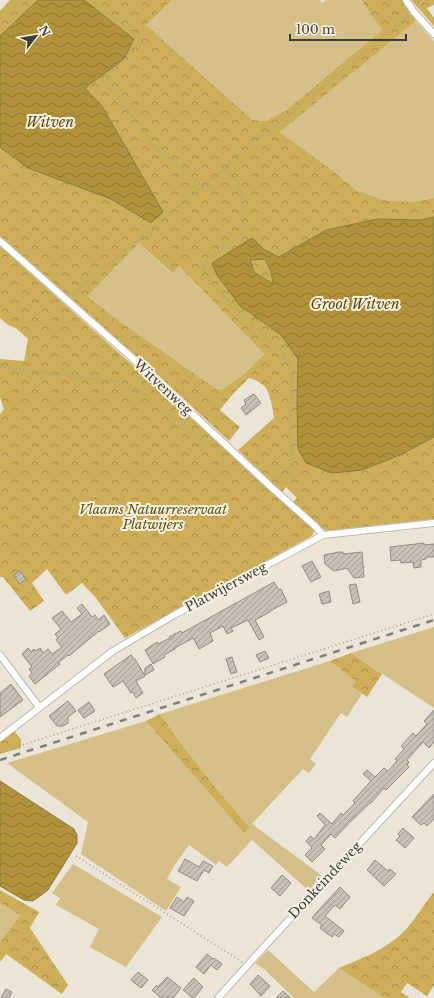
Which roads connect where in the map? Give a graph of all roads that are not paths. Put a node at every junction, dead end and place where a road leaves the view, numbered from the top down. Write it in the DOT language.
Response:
graph roads {
  1 [pos="406,0"];
  2 [pos="434,34"];
  3 [pos="0,241"];
  4 [pos="434,523"];
  5 [pos="323,535"];
  6 [pos="0,655"];
  7 [pos="40,708"];
  8 [pos="0,738"];
  9 [pos="434,763"];
  10 [pos="218,998"];
  1 -- 2 [label="street"];
  3 -- 5 [label="street, Witvenweg"];
  4 -- 5 [label="street, Platwijersweg"];
  5 -- 7 [label="street, Platwijersweg"];
  6 -- 7 [label="street"];
  7 -- 8 [label="street, Platwijersweg"];
  9 -- 10 [label="street, Donkeindeweg"];
}
